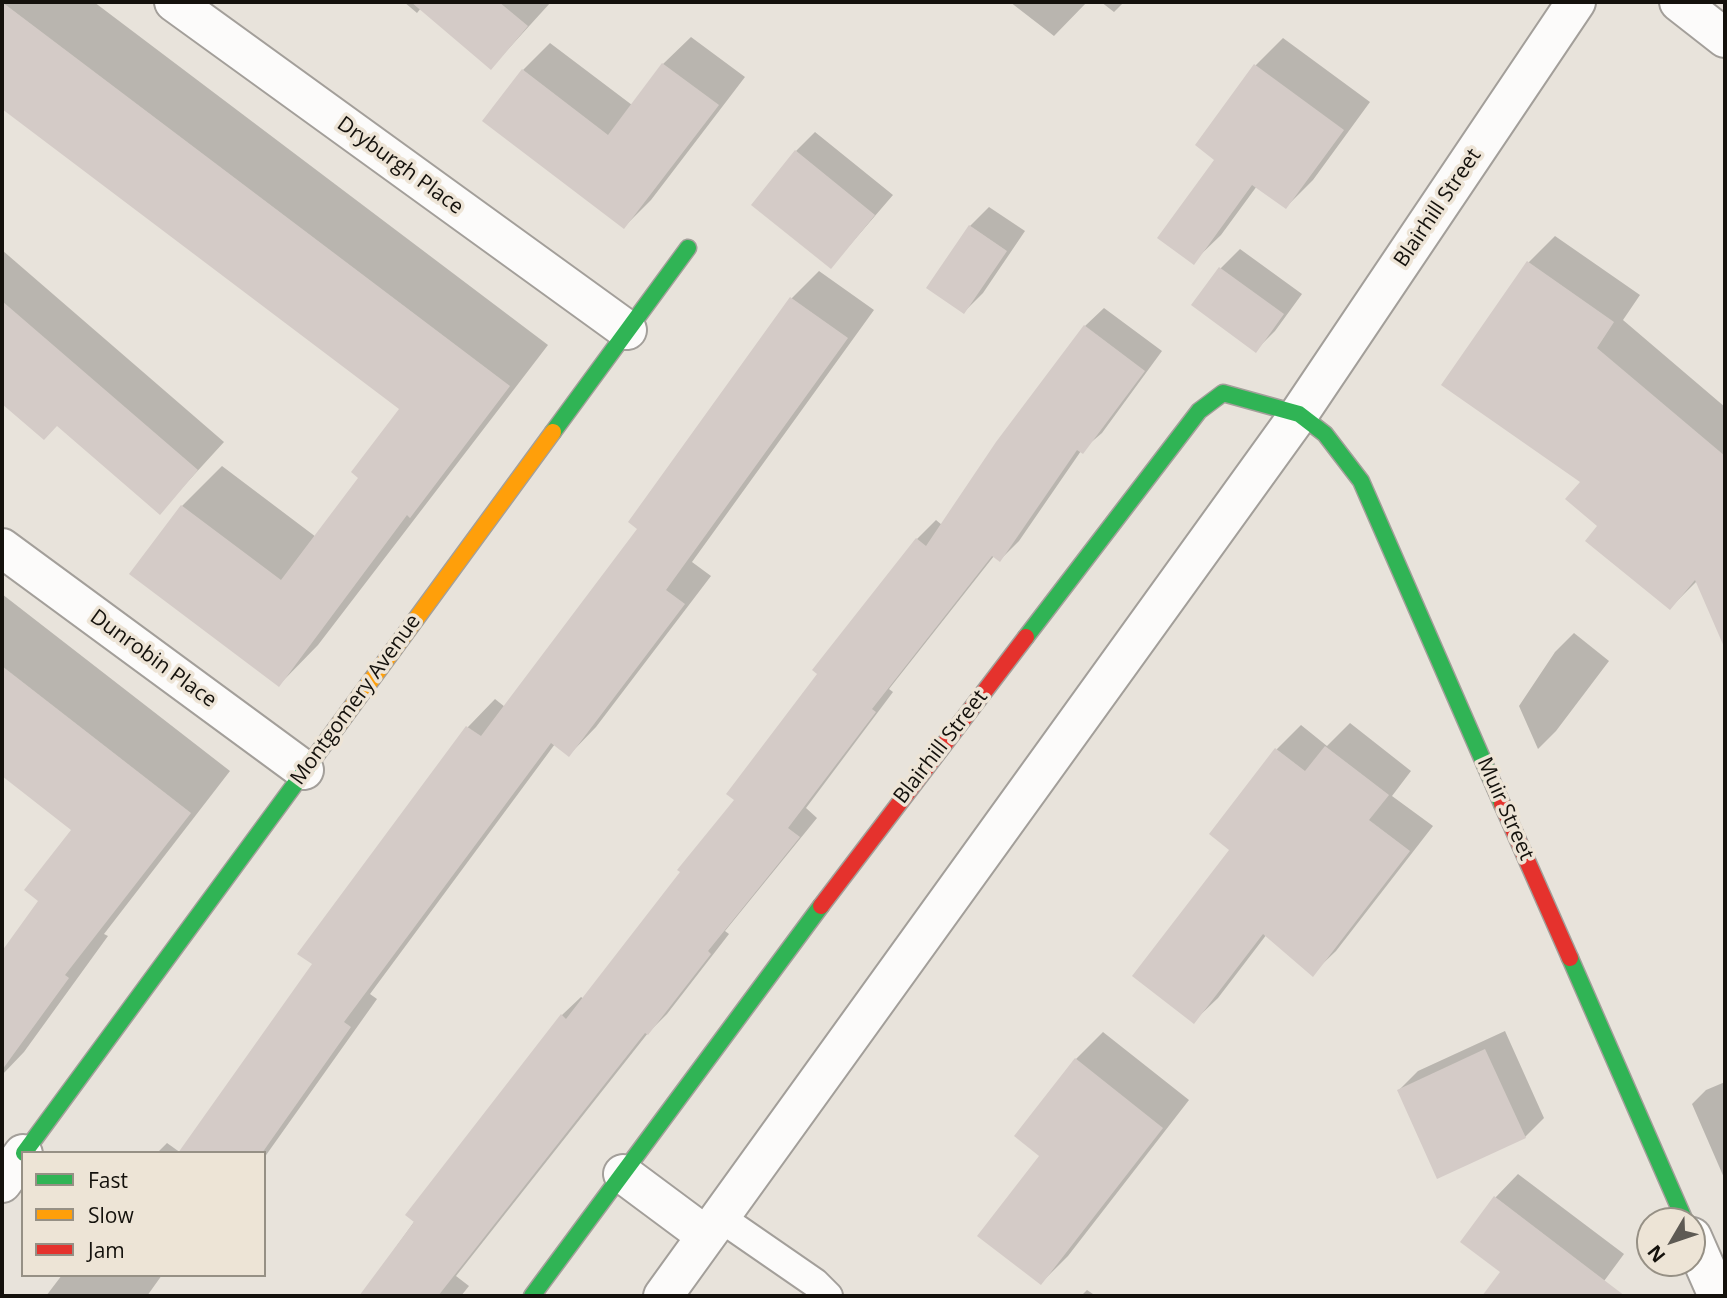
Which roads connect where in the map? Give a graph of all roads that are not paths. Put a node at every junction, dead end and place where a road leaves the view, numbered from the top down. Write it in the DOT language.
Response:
graph roads {
  1 [pos="174,2"];
  2 [pos="1576,2"];
  3 [pos="1679,2"];
  4 [pos="1725,38"];
  5 [pos="688,248"];
  6 [pos="626,330"];
  7 [pos="1300,414"];
  8 [pos="2,548"];
  9 [pos="304,770"];
  10 [pos="25,1151"];
  11 [pos="21,1157"];
  12 [pos="623,1174"];
  13 [pos="2,1183"];
  14 [pos="1679,1207"];
  15 [pos="712,1226"];
  16 [pos="1706,1269"];
  17 [pos="532,1296"];
  18 [pos="663,1296"];
  19 [pos="828,1296"];
  20 [pos="1718,1296"];
  1 -- 6 [label="street, Dryburgh Place"];
  2 -- 7 [label="street, Blairhill Street"];
  3 -- 4 [label="street"];
  5 -- 6 [label="street, Montgomery Avenue"];
  6 -- 9 [label="street, Montgomery Avenue"];
  7 -- 12 [label="street, Blairhill Street"];
  7 -- 14 [label="street, Muir Street"];
  7 -- 15 [label="street, Blairhill Street"];
  8 -- 9 [label="street, Dunrobin Place"];
  9 -- 10 [label="street, Montgomery Avenue"];
  11 -- 13 [label="street, Montgomery Avenue"];
  12 -- 15 [label="street"];
  12 -- 17 [label="street, Blairhill Street"];
  15 -- 18 [label="street, Blairhill Street"];
  15 -- 19 [label="lane"];
  16 -- 20 [label="street"];
}
